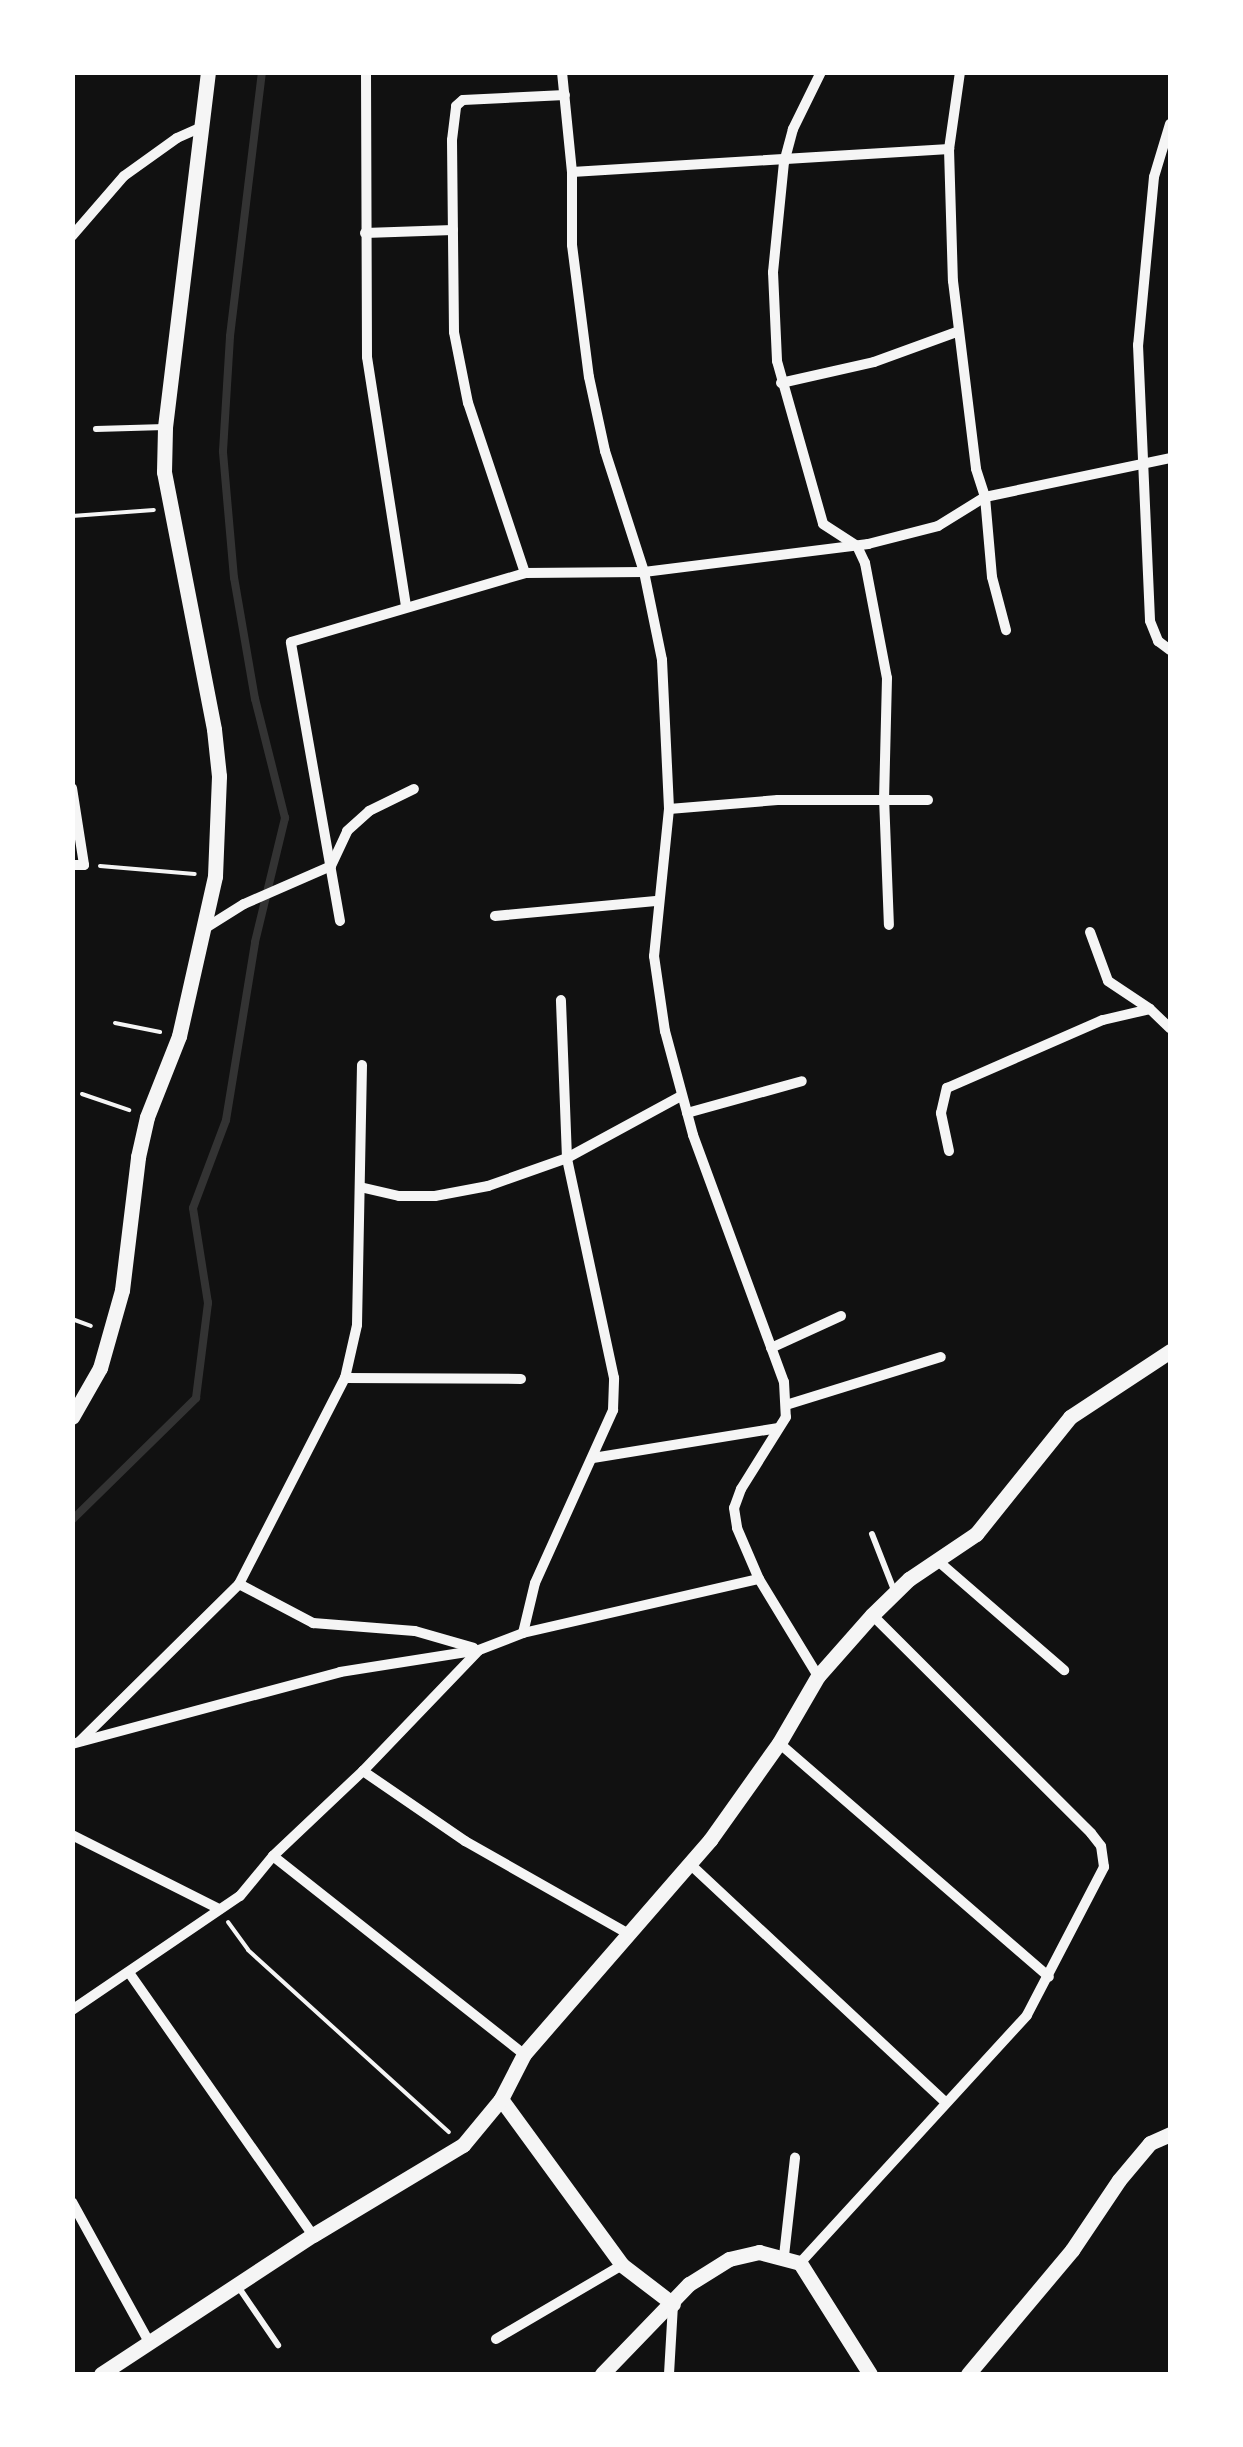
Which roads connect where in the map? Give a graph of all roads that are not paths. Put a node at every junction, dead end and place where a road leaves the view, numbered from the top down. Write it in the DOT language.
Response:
graph roads {
  1 [pos="208,72"];
  2 [pos="366,72"];
  3 [pos="562,72"];
  4 [pos="821,72"];
  5 [pos="960,72"];
  6 [pos="565,95"];
  7 [pos="1170,124"];
  8 [pos="202,127"];
  9 [pos="948,148"];
  10 [pos="784,162"];
  11 [pos="572,172"];
  12 [pos="453,230"];
  13 [pos="365,233"];
  14 [pos="72,236"];
  15 [pos="960,331"];
  16 [pos="781,383"];
  17 [pos="165,427"];
  18 [pos="96,429"];
  19 [pos="1170,458"];
  20 [pos="1146,464"];
  21 [pos="985,497"];
  22 [pos="857,546"];
  23 [pos="644,572"];
  24 [pos="525,573"];
  25 [pos="406,606"];
  26 [pos="1006,630"];
  27 [pos="1170,650"];
  28 [pos="72,788"];
  29 [pos="414,789"];
  30 [pos="884,797"];
  31 [pos="928,800"];
  32 [pos="668,809"];
  33 [pos="78,865"];
  34 [pos="331,866"];
  35 [pos="658,902"];
  36 [pos="495,916"];
  37 [pos="340,921"];
  38 [pos="889,925"];
  39 [pos="204,929"];
  40 [pos="1090,932"];
  41 [pos="561,1000"];
  42 [pos="1150,1009"];
  43 [pos="1170,1028"];
  44 [pos="362,1065"];
  45 [pos="802,1081"];
  46 [pos="681,1096"];
  47 [pos="687,1113"];
  48 [pos="949,1151"];
  49 [pos="567,1158"];
  50 [pos="360,1187"];
  51 [pos="841,1316"];
  52 [pos="771,1348"];
  53 [pos="1170,1350"];
  54 [pos="940,1356"];
  55 [pos="346,1378"];
  56 [pos="521,1379"];
  57 [pos="786,1404"];
  58 [pos="72,1417"];
  59 [pos="781,1428"];
  60 [pos="593,1458"];
  61 [pos="872,1534"];
  62 [pos="938,1561"];
  63 [pos="759,1579"];
  64 [pos="239,1584"];
  65 [pos="894,1592"];
  66 [pos="872,1615"];
  67 [pos="523,1633"];
  68 [pos="479,1650"];
  69 [pos="1064,1670"];
  70 [pos="818,1676"];
  71 [pos="76,1742"];
  72 [pos="779,1743"];
  73 [pos="363,1772"];
  74 [pos="72,1835"];
  75 [pos="274,1856"];
  76 [pos="690,1865"];
  77 [pos="219,1909"];
  78 [pos="626,1933"];
  79 [pos="130,1974"];
  80 [pos="1049,1976"];
  81 [pos="72,2010"];
  82 [pos="524,2054"];
  83 [pos="502,2099"];
  84 [pos="945,2102"];
  85 [pos="1170,2134"];
  86 [pos="795,2158"];
  87 [pos="72,2202"];
  88 [pos="313,2236"];
  89 [pos="792,2259"];
  90 [pos="622,2265"];
  91 [pos="237,2285"];
  92 [pos="674,2304"];
  93 [pos="496,2338"];
  94 [pos="149,2342"];
  95 [pos="278,2345"];
  96 [pos="101,2374"];
  97 [pos="602,2374"];
  98 [pos="668,2374"];
  99 [pos="870,2374"];
  100 [pos="968,2374"];
  1 -- 8 [label="street"];
  2 -- 13 [label="street"];
  3 -- 6 [label="street"];
  4 -- 10 [label="street"];
  5 -- 9 [label="street"];
  6 -- 11 [label="street"];
  6 -- 12 [label="street"];
  7 -- 20 [label="street"];
  8 -- 14 [label="street"];
  8 -- 17 [label="street"];
  9 -- 10 [label="street"];
  9 -- 15 [label="street"];
  10 -- 11 [label="street"];
  10 -- 16 [label="street"];
  11 -- 23 [label="street"];
  12 -- 13 [label="street"];
  12 -- 24 [label="street"];
  13 -- 25 [label="street"];
  15 -- 16 [label="street"];
  15 -- 21 [label="street"];
  16 -- 22 [label="street"];
  17 -- 18 [label="lane"];
  17 -- 39 [label="street"];
  19 -- 20 [label="street"];
  20 -- 21 [label="street"];
  20 -- 27 [label="street"];
  21 -- 22 [label="street"];
  21 -- 26 [label="street"];
  22 -- 23 [label="street"];
  22 -- 30 [label="street"];
  23 -- 24 [label="street"];
  23 -- 32 [label="street"];
  24 -- 25 [label="street"];
  25 -- 34 [label="street"];
  28 -- 33 [label="street"];
  29 -- 34 [label="street"];
  30 -- 31 [label="street"];
  30 -- 32 [label="street"];
  30 -- 38 [label="street"];
  32 -- 35 [label="street"];
  34 -- 37 [label="street"];
  34 -- 39 [label="street"];
  35 -- 36 [label="street"];
  35 -- 46 [label="street"];
  39 -- 58 [label="street"];
  40 -- 42 [label="street"];
  41 -- 49 [label="street"];
  42 -- 43 [label="street"];
  42 -- 48 [label="street"];
  44 -- 50 [label="street"];
  45 -- 47 [label="street"];
  46 -- 47 [label="street"];
  46 -- 49 [label="street"];
  47 -- 52 [label="street"];
  49 -- 50 [label="street"];
  49 -- 60 [label="street"];
  50 -- 55 [label="street"];
  51 -- 52 [label="street"];
  52 -- 57 [label="street"];
  53 -- 62 [label="street"];
  54 -- 57 [label="street"];
  55 -- 56 [label="street"];
  55 -- 64 [label="street"];
  57 -- 59 [label="street"];
  59 -- 60 [label="street"];
  59 -- 63 [label="street"];
  60 -- 67 [label="street"];
  61 -- 65 [label="lane"];
  62 -- 65 [label="street"];
  62 -- 69 [label="street"];
  63 -- 67 [label="street"];
  63 -- 70 [label="street"];
  64 -- 68 [label="street"];
  64 -- 71 [label="street"];
  65 -- 66 [label="street"];
  66 -- 70 [label="street"];
  66 -- 80 [label="street"];
  67 -- 68 [label="street"];
  68 -- 71 [label="street"];
  68 -- 73 [label="street"];
  70 -- 72 [label="street"];
  72 -- 76 [label="street"];
  72 -- 80 [label="street"];
  73 -- 75 [label="street"];
  73 -- 78 [label="street"];
  74 -- 77 [label="street"];
  75 -- 77 [label="street"];
  75 -- 82 [label="street"];
  76 -- 78 [label="street"];
  76 -- 84 [label="street"];
  77 -- 79 [label="street"];
  78 -- 82 [label="street"];
  79 -- 81 [label="street"];
  79 -- 88 [label="street"];
  80 -- 84 [label="street"];
  82 -- 83 [label="street"];
  83 -- 88 [label="street"];
  83 -- 90 [label="street"];
  84 -- 89 [label="street"];
  85 -- 100 [label="street"];
  86 -- 89 [label="street"];
  87 -- 94 [label="street"];
  88 -- 91 [label="street"];
  89 -- 92 [label="street"];
  89 -- 99 [label="street"];
  90 -- 92 [label="street"];
  90 -- 93 [label="street"];
  91 -- 94 [label="street"];
  91 -- 95 [label="lane"];
  92 -- 97 [label="street"];
  92 -- 98 [label="street"];
  94 -- 96 [label="street"];
}
